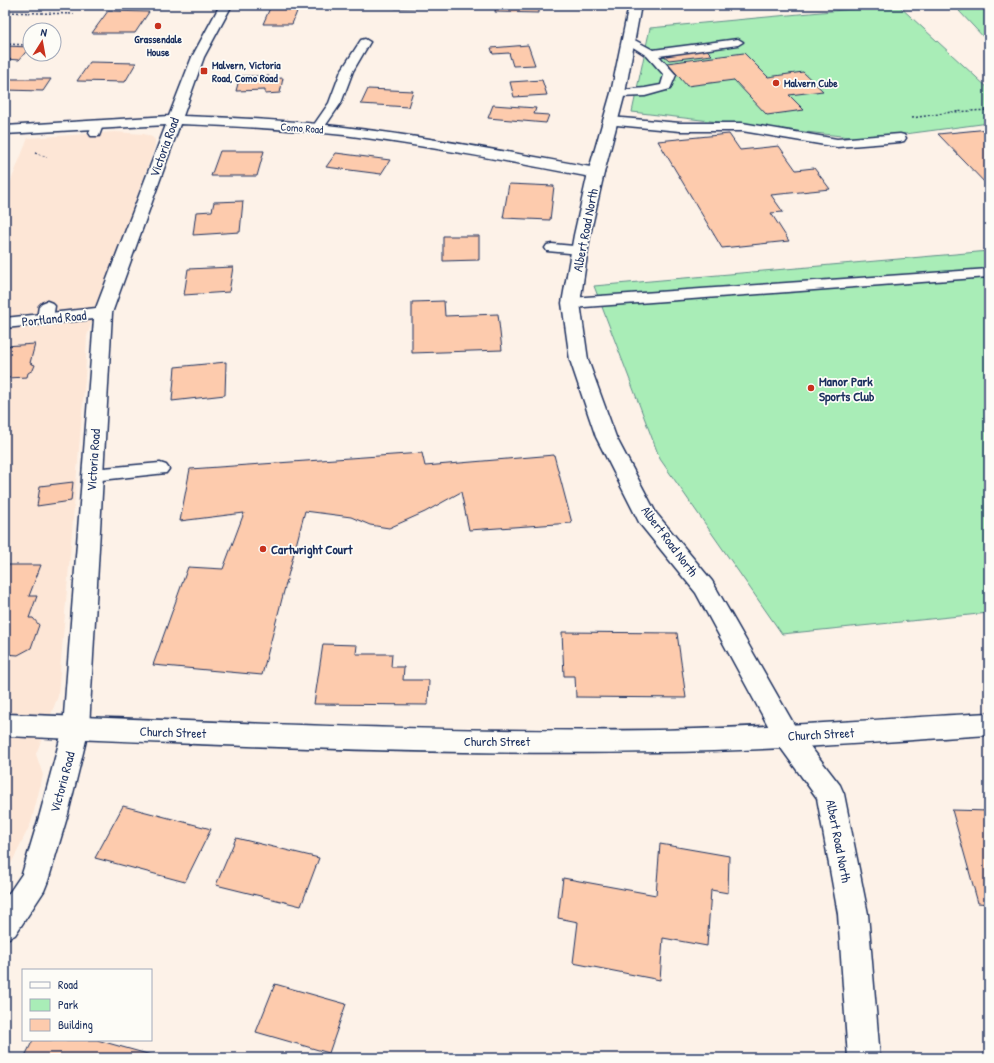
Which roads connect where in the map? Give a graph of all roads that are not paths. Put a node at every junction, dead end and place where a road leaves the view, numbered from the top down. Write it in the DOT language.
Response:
graph roads {
  1 [pos="226,5"];
  2 [pos="635,5"];
  3 [pos="629,40"];
  4 [pos="365,42"];
  5 [pos="738,42"];
  6 [pos="651,54"];
  7 [pos="618,93"];
  8 [pos="174,120"];
  9 [pos="610,122"];
  10 [pos="317,129"];
  11 [pos="5,130"];
  12 [pos="900,138"];
  13 [pos="596,173"];
  14 [pos="552,248"];
  15 [pos="580,250"];
  16 [pos="989,273"];
  17 [pos="571,303"];
  18 [pos="103,313"];
  19 [pos="5,323"];
  20 [pos="160,469"];
  21 [pos="92,475"];
  22 [pos="989,724"];
  23 [pos="5,725"];
  24 [pos="76,728"];
  25 [pos="787,736"];
  26 [pos="5,925"];
  27 [pos="864,1058"];
  1 -- 8 [label="street, Victoria Road"];
  2 -- 3 [label="street, Albert Road North"];
  3 -- 6 [label="lane"];
  3 -- 7 [label="street, Albert Road North"];
  4 -- 10 [label="lane"];
  5 -- 6 [label="lane"];
  6 -- 7 [label="lane"];
  7 -- 9 [label="street, Albert Road North"];
  8 -- 10 [label="street, Como Road"];
  8 -- 11 [label="street, Como Road"];
  8 -- 18 [label="street, Victoria Road"];
  9 -- 12 [label="lane"];
  9 -- 13 [label="street, Albert Road North"];
  10 -- 13 [label="street, Como Road"];
  13 -- 15 [label="street, Albert Road North"];
  14 -- 15 [label="lane"];
  15 -- 17 [label="street, Albert Road North"];
  16 -- 17 [label="lane"];
  17 -- 25 [label="street, Albert Road North"];
  18 -- 19 [label="street, Portland Road"];
  18 -- 21 [label="street, Victoria Road"];
  20 -- 21 [label="lane"];
  21 -- 24 [label="street, Victoria Road"];
  22 -- 25 [label="street, Church Street"];
  23 -- 24 [label="street, Church Street"];
  24 -- 25 [label="street, Church Street"];
  24 -- 26 [label="street, Victoria Road"];
  25 -- 27 [label="street, Albert Road North"];
}
